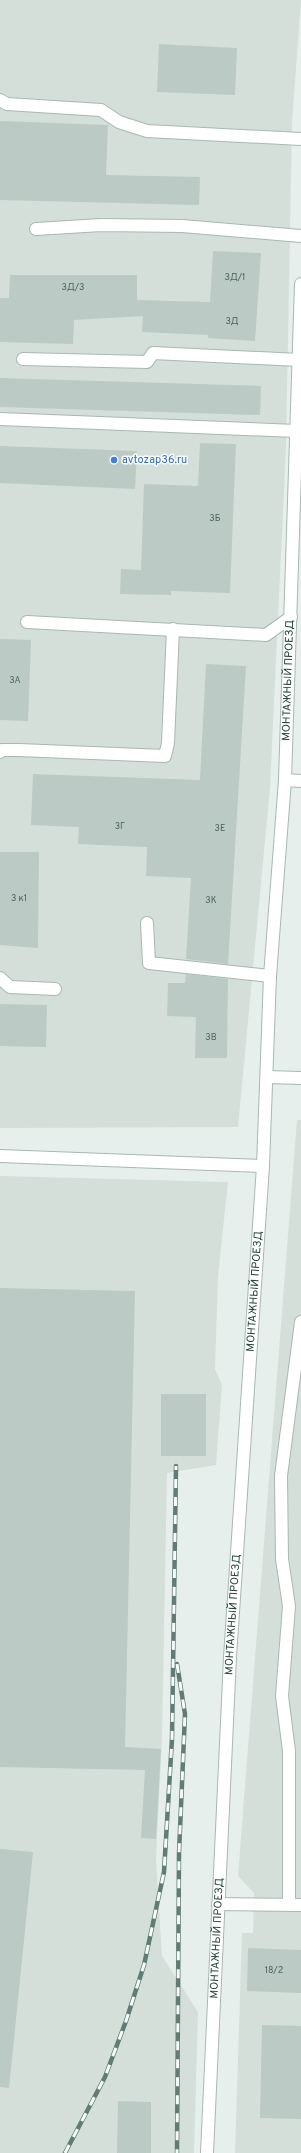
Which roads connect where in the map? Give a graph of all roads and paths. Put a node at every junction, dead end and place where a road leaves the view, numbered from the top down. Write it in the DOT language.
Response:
graph roads {
  1 [pos="0,100"];
  2 [pos="301,139"];
  3 [pos="36,229"];
  4 [pos="301,236"];
  5 [pos="301,284"];
  6 [pos="23,359"];
  7 [pos="299,360"];
  8 [pos="0,418"];
  9 [pos="296,431"];
  10 [pos="298,511"];
  11 [pos="291,618"];
  12 [pos="27,622"];
  13 [pos="173,629"];
  14 [pos="0,752"];
  15 [pos="285,780"];
  16 [pos="301,781"];
  17 [pos="148,923"];
  18 [pos="270,976"];
  19 [pos="0,978"];
  20 [pos="55,989"];
  21 [pos="267,1077"];
  22 [pos="301,1078"];
  23 [pos="0,1156"];
  24 [pos="263,1166"];
  25 [pos="301,1322"];
  26 [pos="218,1904"];
  27 [pos="289,1905"];
  28 [pos="301,1905"];
  29 [pos="207,2153"];
  1 -- 2 [label="street"];
  3 -- 4 [label="street"];
  5 -- 7 [label="street, МОНТАЖНЫЙ ПРОЕЗД"];
  6 -- 7 [label="street"];
  7 -- 9 [label="street, МОНТАЖНЫЙ ПРОЕЗД"];
  8 -- 9 [label="street"];
  9 -- 10 [label="street, МОНТАЖНЫЙ ПРОЕЗД"];
  10 -- 11 [label="street, МОНТАЖНЫЙ ПРОЕЗД"];
  11 -- 13 [label="street"];
  11 -- 15 [label="street, МОНТАЖНЫЙ ПРОЕЗД"];
  12 -- 13 [label="street"];
  13 -- 14 [label="street"];
  15 -- 16 [label="street"];
  15 -- 18 [label="street, МОНТАЖНЫЙ ПРОЕЗД"];
  17 -- 18 [label="street"];
  18 -- 21 [label="street, МОНТАЖНЫЙ ПРОЕЗД"];
  19 -- 20 [label="street"];
  21 -- 22 [label="street"];
  21 -- 24 [label="street, МОНТАЖНЫЙ ПРОЕЗД"];
  23 -- 24 [label="street"];
  24 -- 26 [label="street, МОНТАЖНЫЙ ПРОЕЗД"];
  25 -- 27 [label="street"];
  26 -- 27 [label="street"];
  26 -- 29 [label="street, МОНТАЖНЫЙ ПРОЕЗД"];
  27 -- 28 [label="street"];
}
